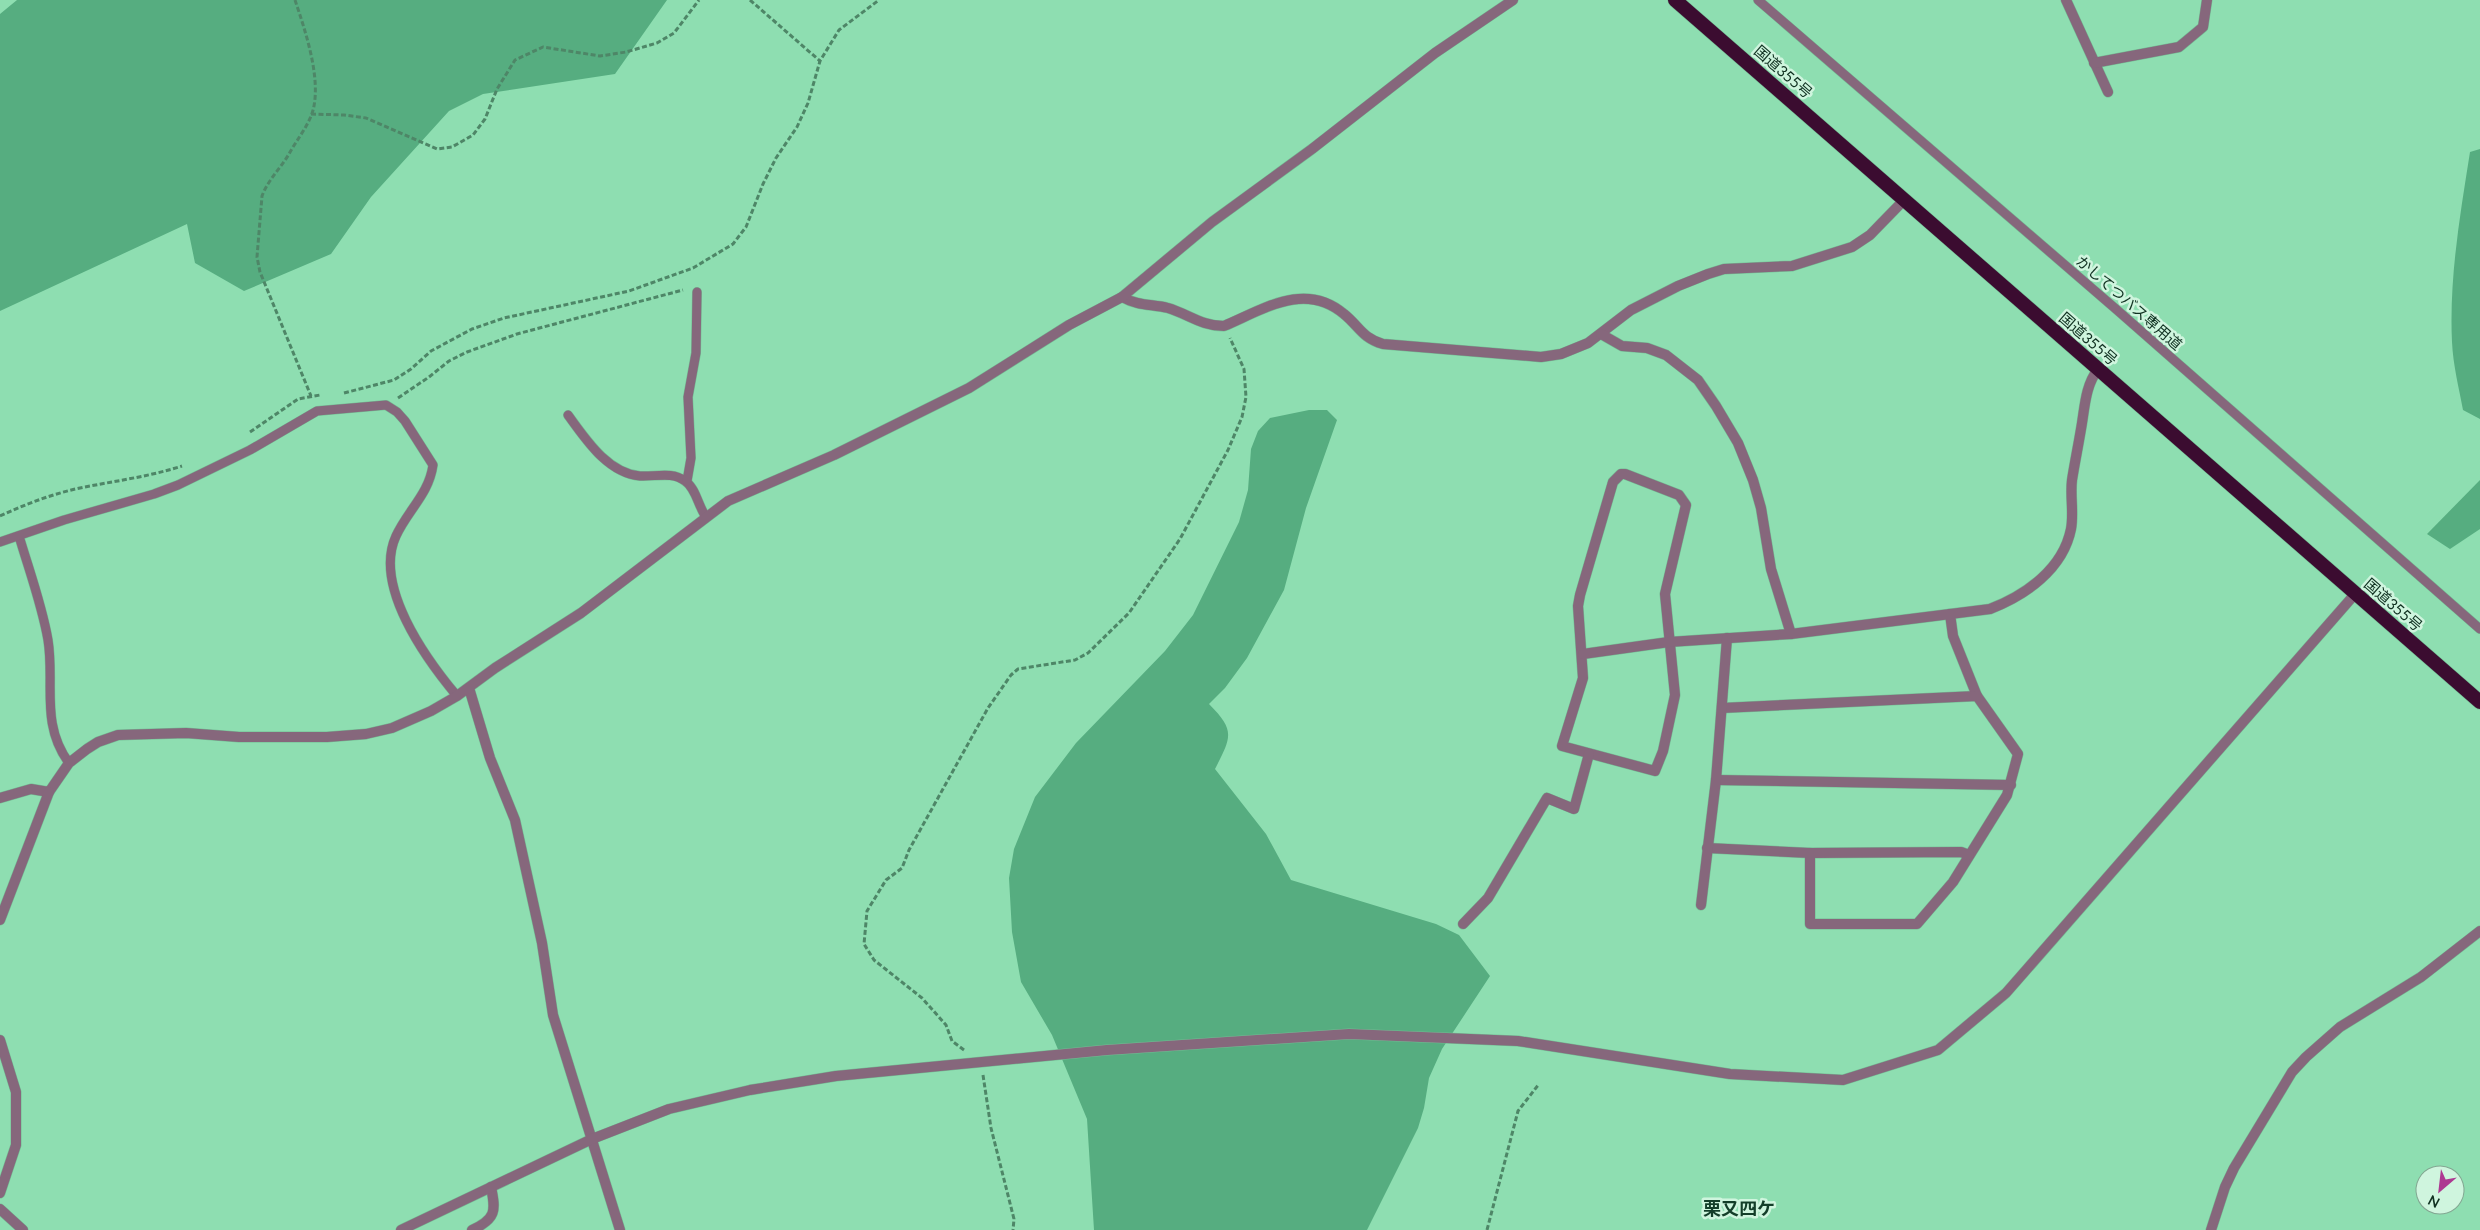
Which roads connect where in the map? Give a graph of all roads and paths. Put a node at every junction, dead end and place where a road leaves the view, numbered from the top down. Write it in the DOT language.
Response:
graph roads {
  1 [pos="295,0"];
  2 [pos="699,0"];
  3 [pos="750,0"];
  4 [pos="879,0"];
  5 [pos="1513,0"];
  6 [pos="1675,0"];
  7 [pos="1758,0"];
  8 [pos="2066,0"];
  9 [pos="2207,0"];
  10 [pos="820,61"];
  11 [pos="2094,63"];
  12 [pos="2108,92"];
  13 [pos="311,114"];
  14 [pos="1904,199"];
  15 [pos="696,292"];
  16 [pos="1122,297"];
  17 [pos="1224,326"];
  18 [pos="1601,334"];
  19 [pos="2098,369"];
  20 [pos="343,394"];
  21 [pos="310,395"];
  22 [pos="326,395"];
  23 [pos="386,405"];
  24 [pos="317,410"];
  25 [pos="568,415"];
  26 [pos="247,434"];
  27 [pos="184,465"];
  28 [pos="686,481"];
  29 [pos="0,516"];
  30 [pos="706,517"];
  31 [pos="20,536"];
  32 [pos="0,542"];
  33 [pos="2355,594"];
  34 [pos="1950,614"];
  35 [pos="2480,629"];
  36 [pos="1791,634"];
  37 [pos="1728,638"];
  38 [pos="1669,642"];
  39 [pos="1583,654"];
  40 [pos="469,688"];
  41 [pos="457,696"];
  42 [pos="1977,696"];
  43 [pos="2480,702"];
  44 [pos="1722,708"];
  45 [pos="1589,754"];
  46 [pos="70,764"];
  47 [pos="1716,780"];
  48 [pos="2011,784"];
  49 [pos="49,792"];
  50 [pos="0,798"];
  51 [pos="1706,848"];
  52 [pos="1810,853"];
  53 [pos="1969,855"];
  54 [pos="1701,905"];
  55 [pos="0,920"];
  56 [pos="1463,924"];
  57 [pos="2480,931"];
  58 [pos="0,1040"];
  59 [pos="981,1062"];
  60 [pos="1539,1084"];
  61 [pos="592,1139"];
  62 [pos="491,1187"];
  63 [pos="0,1193"];
  64 [pos="0,1209"];
  65 [pos="23,1230"];
  66 [pos="401,1230"];
  67 [pos="472,1230"];
  68 [pos="620,1230"];
  69 [pos="1013,1230"];
  70 [pos="1487,1230"];
  71 [pos="2211,1230"];
  1 -- 13 [label="path"];
  2 -- 13 [label="path"];
  3 -- 10 [label="path"];
  4 -- 10 [label="path"];
  5 -- 16 [label="street"];
  6 -- 14 [label="highway, 国道355号"];
  7 -- 35 [label="lane, かしてつバス専用道"];
  8 -- 11 [label="street"];
  9 -- 11 [label="street"];
  10 -- 20 [label="path"];
  11 -- 12 [label="street"];
  13 -- 21 [label="path"];
  14 -- 18 [label="street"];
  14 -- 19 [label="highway, 国道355号"];
  15 -- 23 [label="path"];
  15 -- 28 [label="lane"];
  16 -- 17 [label="street"];
  16 -- 30 [label="street"];
  17 -- 18 [label="street"];
  17 -- 59 [label="path"];
  18 -- 36 [label="street"];
  19 -- 33 [label="highway, 国道355号"];
  19 -- 34 [label="street"];
  21 -- 22 [label="path"];
  21 -- 24 [label="path"];
  21 -- 26 [label="path"];
  23 -- 24 [label="lane"];
  23 -- 41 [label="lane"];
  24 -- 31 [label="lane"];
  25 -- 28 [label="lane"];
  27 -- 29 [label="path"];
  28 -- 30 [label="lane"];
  30 -- 40 [label="street"];
  31 -- 32 [label="lane"];
  31 -- 46 [label="lane"];
  33 -- 43 [label="highway, 国道355号"];
  33 -- 59 [label="street"];
  34 -- 36 [label="street"];
  34 -- 42 [label="street"];
  36 -- 37 [label="street"];
  37 -- 38 [label="street"];
  37 -- 44 [label="street"];
  38 -- 39 [label="street"];
  38 -- 39 [label="street"];
  38 -- 45 [label="street"];
  39 -- 45 [label="street"];
  40 -- 41 [label="street"];
  40 -- 61 [label="street"];
  41 -- 46 [label="street"];
  42 -- 44 [label="street"];
  42 -- 48 [label="street"];
  44 -- 47 [label="street"];
  45 -- 56 [label="street"];
  46 -- 49 [label="street"];
  47 -- 48 [label="street"];
  47 -- 51 [label="street"];
  48 -- 53 [label="street"];
  49 -- 50 [label="street"];
  49 -- 55 [label="street"];
  51 -- 52 [label="street"];
  51 -- 54 [label="street"];
  52 -- 53 [label="street"];
  52 -- 53 [label="street"];
  57 -- 71 [label="street"];
  58 -- 63 [label="street"];
  59 -- 61 [label="street"];
  59 -- 69 [label="path"];
  60 -- 70 [label="path"];
  61 -- 62 [label="street"];
  61 -- 68 [label="street"];
  62 -- 66 [label="street"];
  62 -- 67 [label="street"];
  64 -- 65 [label="street"];
}
